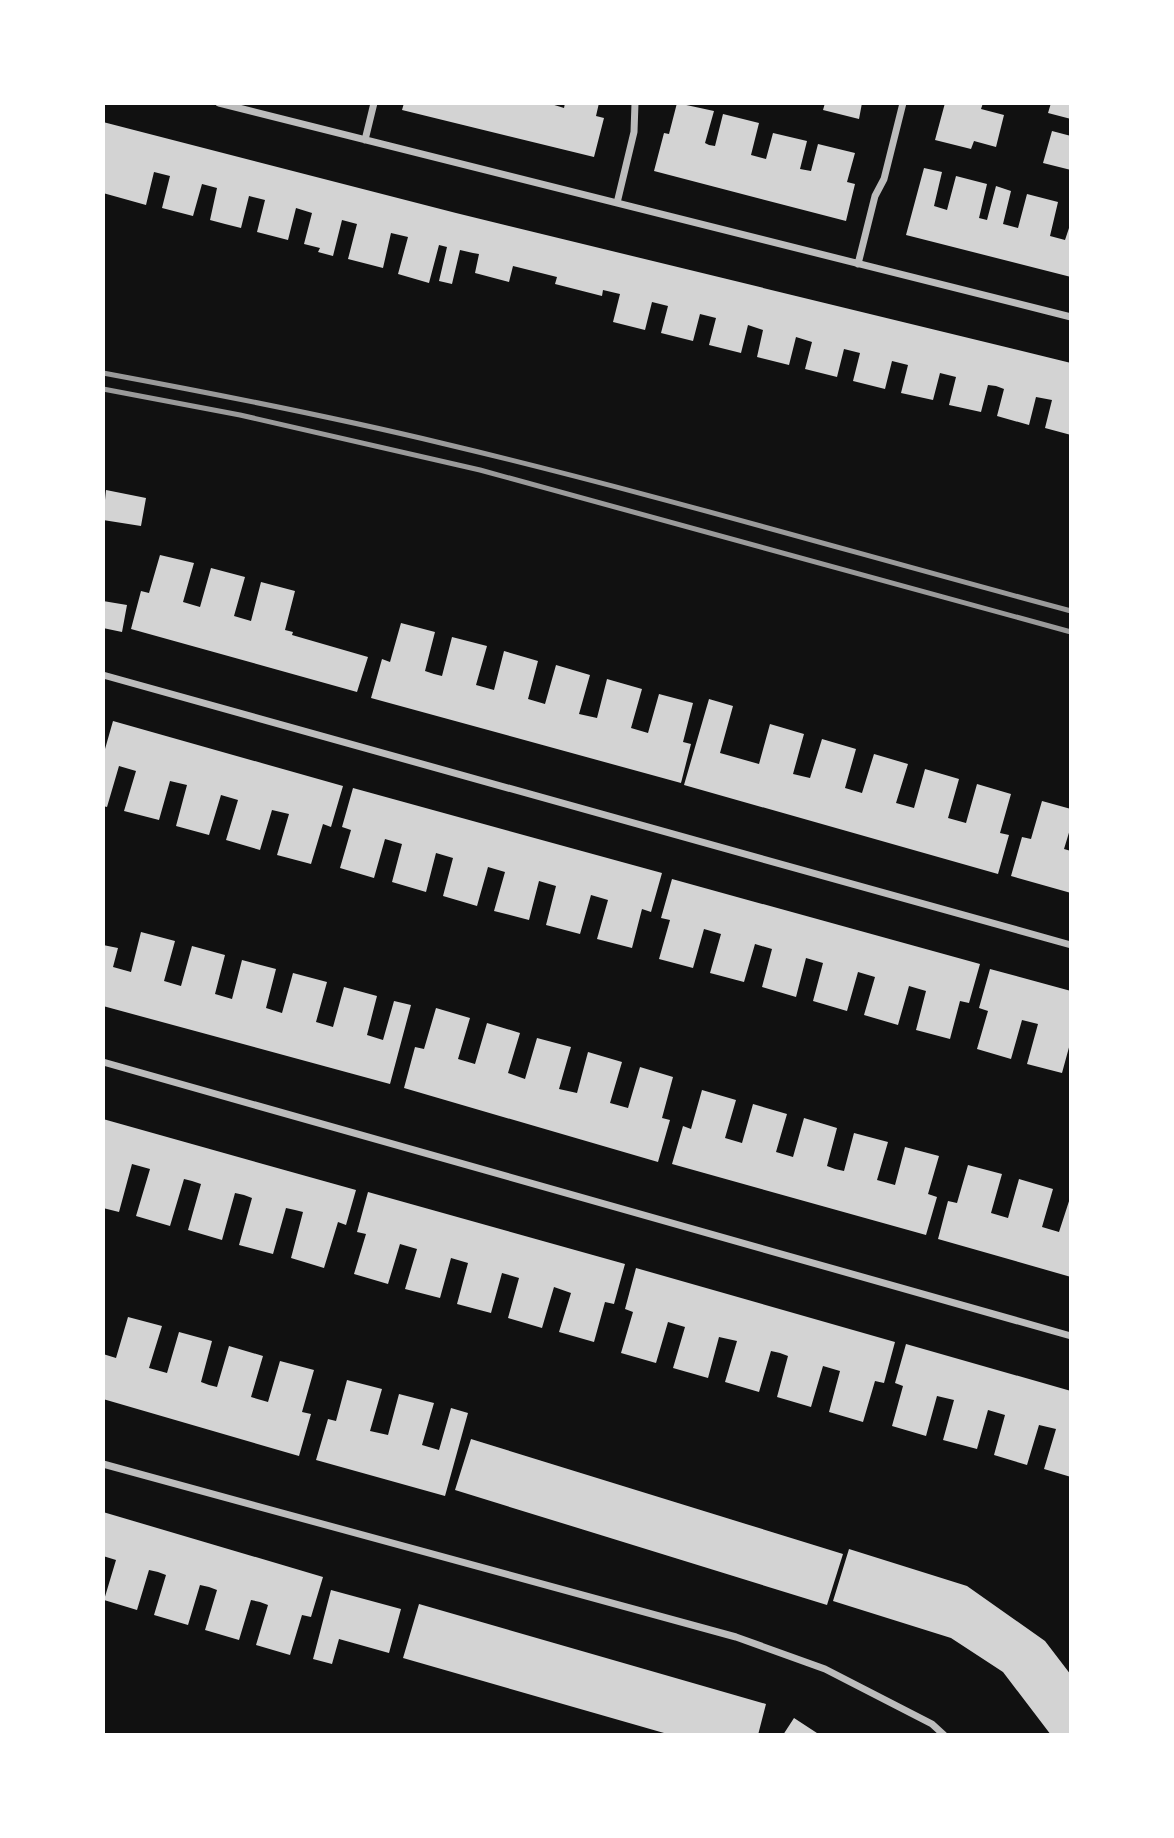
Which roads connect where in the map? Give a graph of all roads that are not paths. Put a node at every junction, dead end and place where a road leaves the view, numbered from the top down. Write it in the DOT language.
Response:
graph roads {
  1 [pos="219,103"];
  2 [pos="374,103"];
  3 [pos="635,103"];
  4 [pos="903,103"];
  5 [pos="365,141"];
  6 [pos="617,203"];
  7 [pos="858,264"];
  8 [pos="1071,317"];
  9 [pos="103,675"];
  10 [pos="1071,945"];
  11 [pos="103,1062"];
  12 [pos="1071,1336"];
  13 [pos="103,1464"];
  14 [pos="944,1735"];
  1 -- 5 [label="street"];
  2 -- 5 [label="street"];
  3 -- 6 [label="street"];
  4 -- 7 [label="street"];
  5 -- 6 [label="street"];
  6 -- 7 [label="street"];
  7 -- 8 [label="street"];
  9 -- 10 [label="street"];
  11 -- 12 [label="street"];
  13 -- 14 [label="street"];
}
